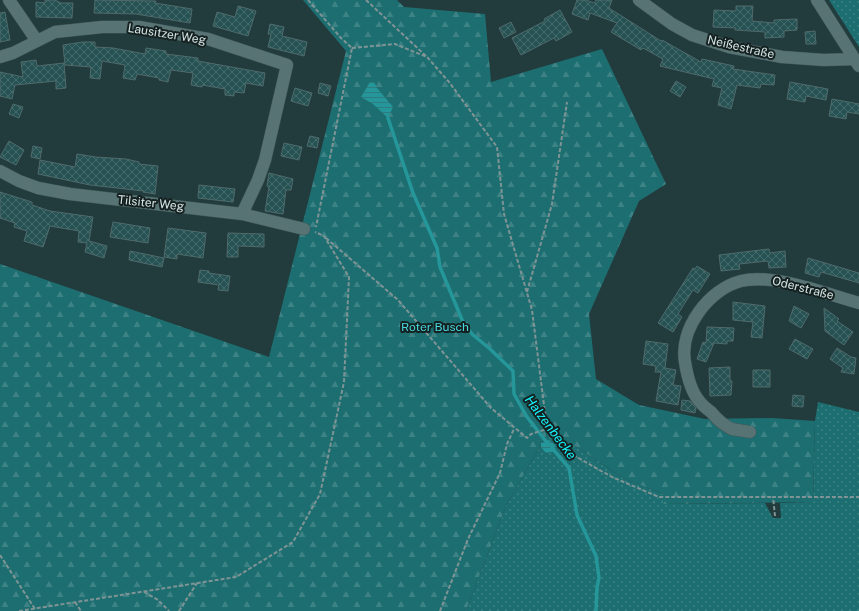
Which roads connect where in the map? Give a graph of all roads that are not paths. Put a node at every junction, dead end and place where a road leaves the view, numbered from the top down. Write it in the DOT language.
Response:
graph roads {
  1 [pos="9,0"];
  2 [pos="639,0"];
  3 [pos="818,0"];
  4 [pos="37,41"];
  5 [pos="0,57"];
  6 [pos="857,62"];
  7 [pos="0,171"];
  8 [pos="242,214"];
  9 [pos="310,231"];
  10 [pos="859,303"];
  11 [pos="750,432"];
  1 -- 4 [label="street"];
  2 -- 6 [label="street, Neißestraße"];
  3 -- 6 [label="street"];
  4 -- 5 [label="street, Lausitzer Weg"];
  4 -- 8 [label="street, Lausitzer Weg"];
  7 -- 8 [label="street, Tilsiter Weg"];
  8 -- 9 [label="street, Tilsiter Weg"];
  10 -- 11 [label="street, Oderstraße"];
}
